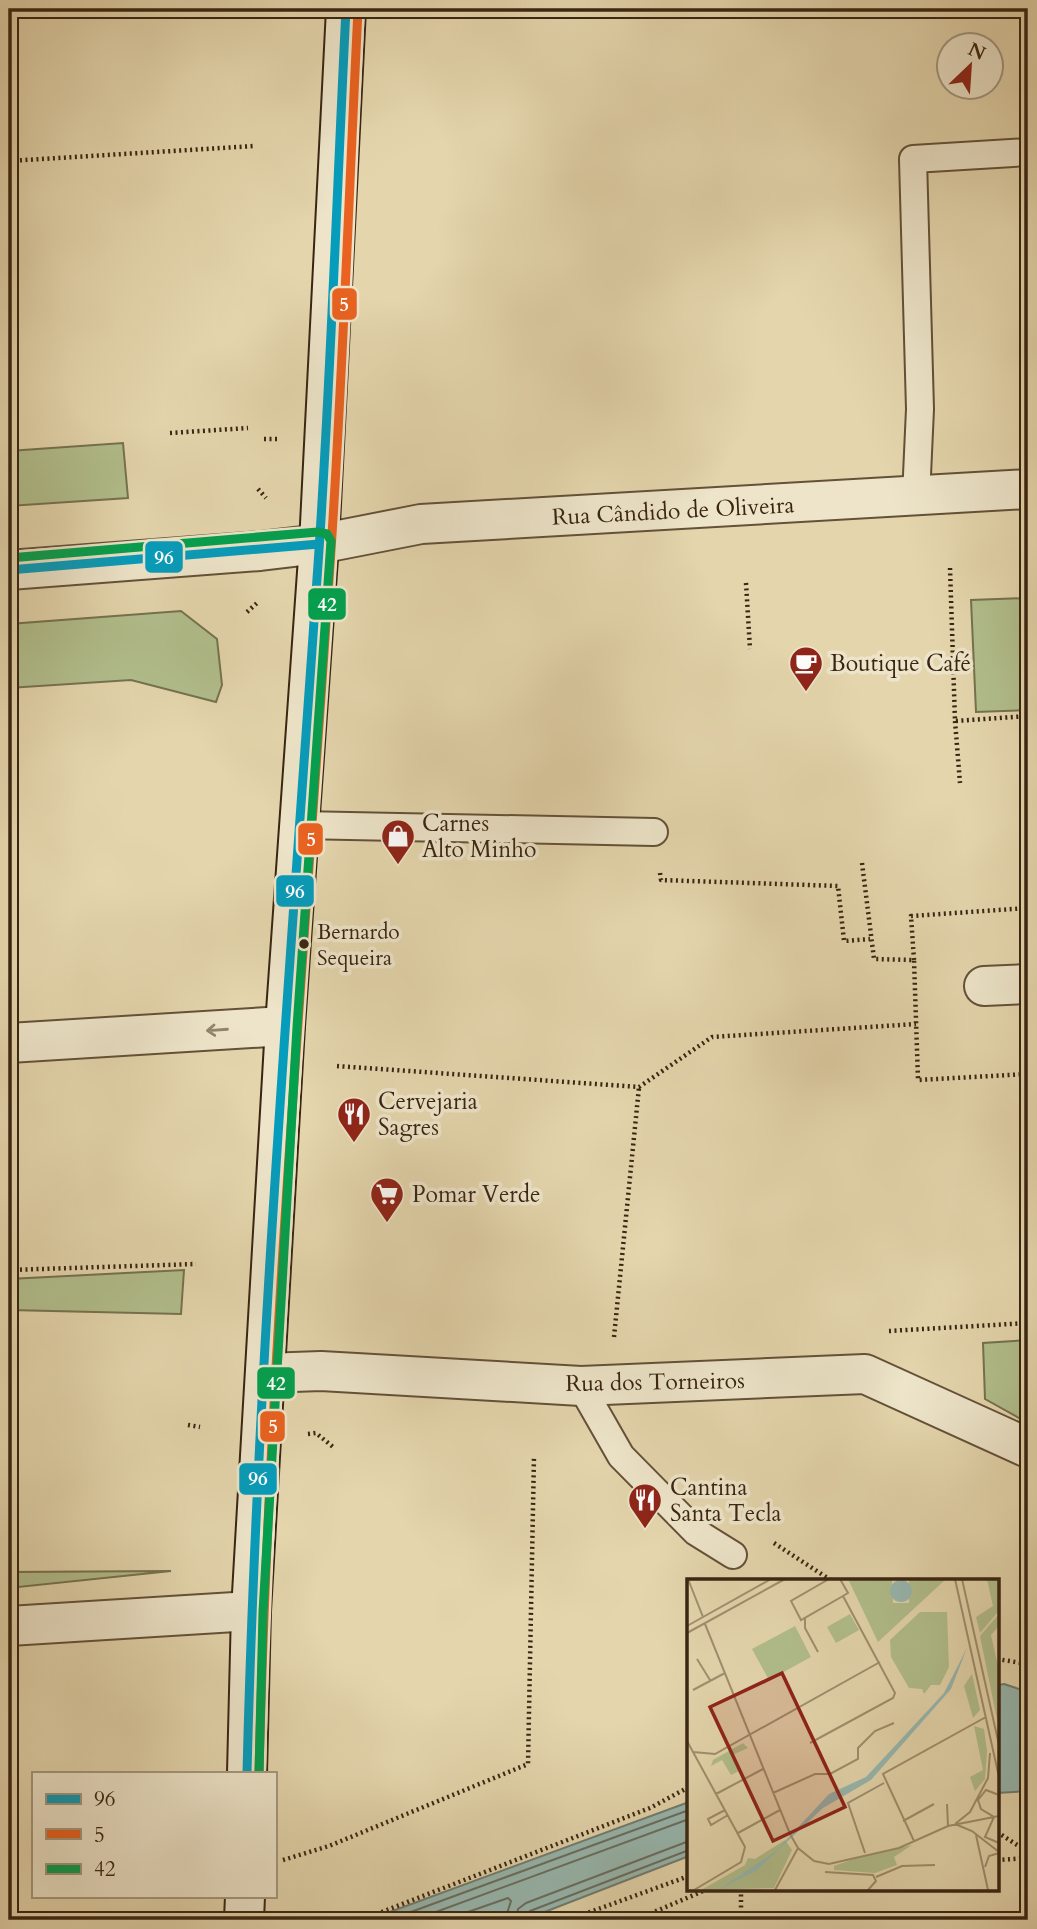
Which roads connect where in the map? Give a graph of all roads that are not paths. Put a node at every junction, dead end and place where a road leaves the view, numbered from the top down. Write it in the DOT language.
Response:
graph roads {
  1 [pos="346,9"];
  2 [pos="1028,152"];
  3 [pos="1028,489"];
  4 [pos="916,498"];
  5 [pos="319,544"];
  6 [pos="9,570"];
  7 [pos="300,825"];
  8 [pos="654,832"];
  9 [pos="1028,984"];
  10 [pos="984,986"];
  11 [pos="285,1026"];
  12 [pos="9,1044"];
  13 [pos="265,1373"];
  14 [pos="581,1386"];
  15 [pos="1028,1448"];
  16 [pos="733,1555"];
  17 [pos="251,1611"];
  18 [pos="9,1626"];
  19 [pos="247,1772"];
  20 [pos="245,1898"];
  21 [pos="244,1920"];
  1 -- 5 [label="street"];
  2 -- 4 [label="lane"];
  3 -- 4 [label="street, Rua Cândido de Oliveira"];
  4 -- 5 [label="street, Rua Cândido de Oliveira"];
  5 -- 6 [label="street, Rua Cândido de Oliveira"];
  5 -- 7 [label="street"];
  7 -- 8 [label="lane"];
  7 -- 11 [label="street"];
  9 -- 10 [label="street"];
  11 -- 12 [label="street, one-way"];
  11 -- 13 [label="street"];
  13 -- 14 [label="street, Rua dos Torneiros"];
  13 -- 17 [label="street"];
  14 -- 15 [label="street, Rua dos Torneiros"];
  14 -- 16 [label="lane"];
  17 -- 18 [label="street"];
  17 -- 19 [label="street"];
  20 -- 21 [label="street"];
}
